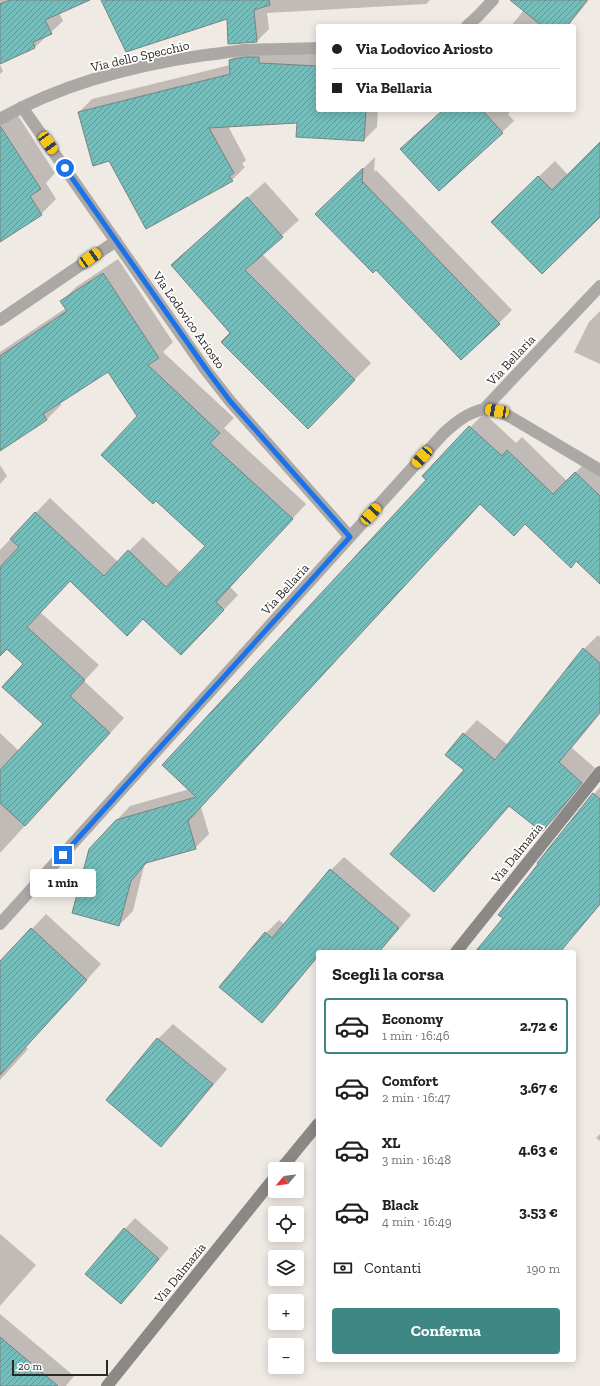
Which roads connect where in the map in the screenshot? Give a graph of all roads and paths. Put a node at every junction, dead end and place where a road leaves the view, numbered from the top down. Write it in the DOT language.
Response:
graph roads {
  1 [pos="493,0"];
  2 [pos="468,24"];
  3 [pos="316,48"];
  4 [pos="22,106"];
  5 [pos="0,119"];
  6 [pos="116,241"];
  7 [pos="600,286"];
  8 [pos="0,320"];
  9 [pos="484,409"];
  10 [pos="600,470"];
  11 [pos="350,537"];
  12 [pos="600,772"];
  13 [pos="0,924"];
  14 [pos="458,950"];
  15 [pos="316,1126"];
  16 [pos="287,1162"];
  17 [pos="268,1186"];
  18 [pos="107,1386"];
  1 -- 2 [label="street"];
  3 -- 4 [label="street, Via dello Specchio"];
  4 -- 5 [label="street, Via dello Specchio"];
  4 -- 6 [label="street, Via Lodovico Ariosto"];
  6 -- 8 [label="street"];
  6 -- 11 [label="street, Via Lodovico Ariosto"];
  7 -- 9 [label="street, Via Bellaria"];
  9 -- 10 [label="street"];
  9 -- 11 [label="street, Via Bellaria"];
  11 -- 13 [label="street, Via Bellaria"];
  12 -- 14 [label="street, Via Dalmazia"];
  15 -- 16 [label="street"];
  17 -- 18 [label="street, Via Dalmazia"];
}
